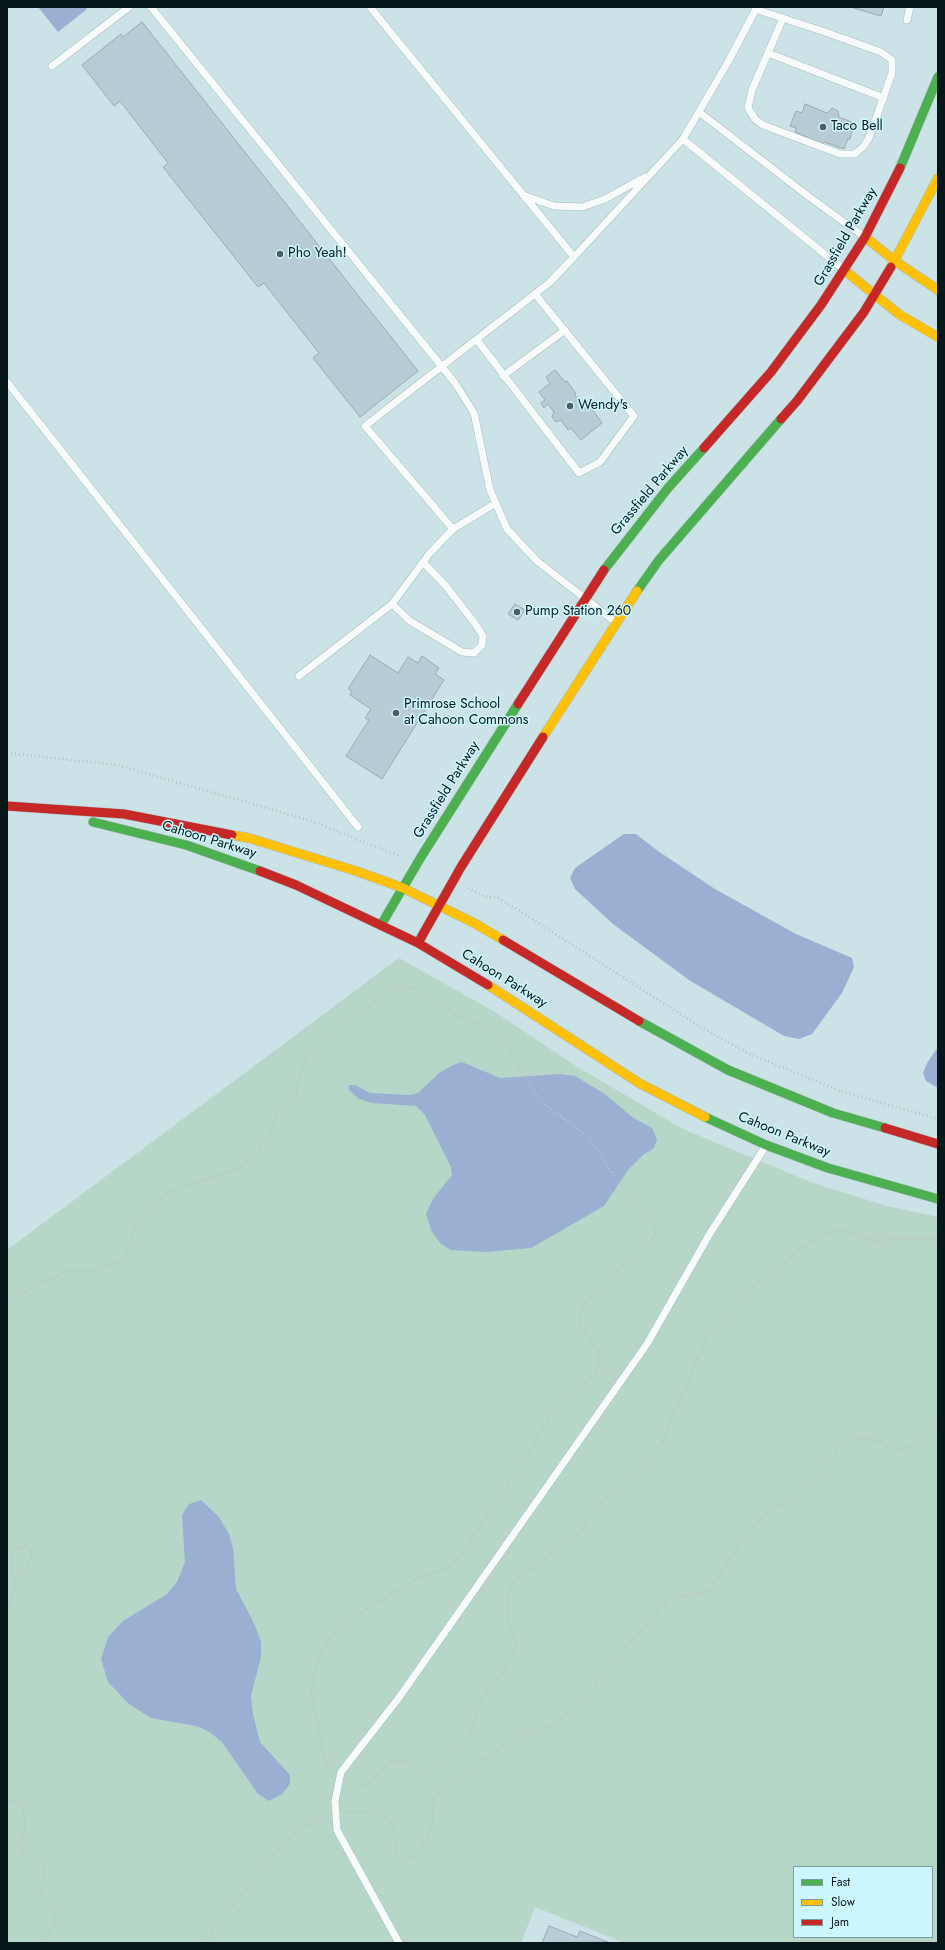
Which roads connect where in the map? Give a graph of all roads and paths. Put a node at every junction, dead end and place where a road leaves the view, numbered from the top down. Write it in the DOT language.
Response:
graph roads {
  1 [pos="128,7"];
  2 [pos="151,7"];
  3 [pos="370,7"];
  4 [pos="910,7"];
  5 [pos="756,8"];
  6 [pos="783,18"];
  7 [pos="907,20"];
  8 [pos="768,53"];
  9 [pos="52,66"];
  10 [pos="938,77"];
  11 [pos="884,98"];
  12 [pos="699,112"];
  13 [pos="683,139"];
  14 [pos="650,174"];
  15 [pos="938,178"];
  16 [pos="523,194"];
  17 [pos="864,237"];
  18 [pos="574,257"];
  19 [pos="895,260"];
  20 [pos="844,270"];
  21 [pos="938,290"];
  22 [pos="535,294"];
  23 [pos="875,294"];
  24 [pos="565,330"];
  25 [pos="938,338"];
  26 [pos="477,340"];
  27 [pos="442,368"];
  28 [pos="503,376"];
  29 [pos="7,382"];
  30 [pos="496,503"];
  31 [pos="453,529"];
  32 [pos="423,562"];
  33 [pos="585,598"];
  34 [pos="392,604"];
  35 [pos="616,622"];
  36 [pos="299,676"];
  37 [pos="7,753"];
  38 [pos="7,806"];
  39 [pos="43,809"];
  40 [pos="358,827"];
  41 [pos="417,864"];
  42 [pos="453,881"];
  43 [pos="403,888"];
  44 [pos="440,905"];
  45 [pos="381,925"];
  46 [pos="418,943"];
  47 [pos="938,1119"];
  48 [pos="938,1144"];
  49 [pos="766,1145"];
  50 [pos="628,1197"];
  51 [pos="938,1199"];
  52 [pos="7,1303"];
  53 [pos="938,1421"];
  54 [pos="14,1577"];
  55 [pos="7,1608"];
  56 [pos="7,1798"];
  57 [pos="336,1813"];
  58 [pos="42,1943"];
  59 [pos="203,1943"];
  60 [pos="399,1943"];
  1 -- 9 [label="lane"];
  2 -- 27 [label="lane"];
  3 -- 16 [label="lane"];
  4 -- 7 [label="lane"];
  5 -- 6 [label="lane"];
  5 -- 12 [label="lane"];
  6 -- 8 [label="lane"];
  6 -- 11 [label="lane"];
  8 -- 11 [label="lane"];
  8 -- 11 [label="lane"];
  10 -- 17 [label="street, Grassfield Parkway"];
  12 -- 13 [label="lane"];
  12 -- 17 [label="lane"];
  13 -- 14 [label="lane"];
  13 -- 20 [label="lane"];
  14 -- 16 [label="lane"];
  14 -- 18 [label="lane"];
  15 -- 19 [label="street"];
  16 -- 18 [label="lane"];
  17 -- 19 [label="street"];
  17 -- 20 [label="street, Grassfield Parkway"];
  18 -- 22 [label="lane"];
  19 -- 21 [label="street"];
  19 -- 23 [label="street"];
  20 -- 23 [label="street"];
  20 -- 33 [label="street, Grassfield Parkway"];
  22 -- 24 [label="lane"];
  22 -- 26 [label="lane"];
  23 -- 25 [label="street"];
  23 -- 35 [label="street"];
  24 -- 28 [label="lane"];
  24 -- 28 [label="lane"];
  26 -- 27 [label="lane"];
  26 -- 28 [label="lane"];
  27 -- 30 [label="lane"];
  27 -- 31 [label="lane"];
  29 -- 40 [label="lane"];
  30 -- 31 [label="lane"];
  30 -- 33 [label="lane"];
  31 -- 32 [label="lane"];
  32 -- 34 [label="lane"];
  32 -- 34 [label="lane"];
  33 -- 35 [label="lane"];
  33 -- 41 [label="street, Grassfield Parkway"];
  34 -- 36 [label="lane"];
  35 -- 42 [label="street"];
  37 -- 41 [label="path"];
  38 -- 39 [label="street, Cahoon Parkway"];
  39 -- 43 [label="street, Cahoon Parkway"];
  39 -- 45 [label="street, Cahoon Parkway"];
  41 -- 43 [label="street, Grassfield Parkway"];
  42 -- 44 [label="street"];
  42 -- 47 [label="path"];
  43 -- 44 [label="street, Cahoon Parkway"];
  43 -- 45 [label="street, Grassfield Parkway"];
  44 -- 46 [label="street"];
  44 -- 48 [label="street, Cahoon Parkway"];
  45 -- 46 [label="street, Cahoon Parkway"];
  46 -- 49 [label="street, Cahoon Parkway"];
  49 -- 51 [label="street, Cahoon Parkway"];
  49 -- 57 [label="lane"];
  50 -- 52 [label="path"];
  53 -- 57 [label="path"];
  54 -- 54 [label="path"];
  54 -- 55 [label="path"];
  56 -- 58 [label="path"];
  57 -- 59 [label="path"];
  57 -- 60 [label="lane"];
}
